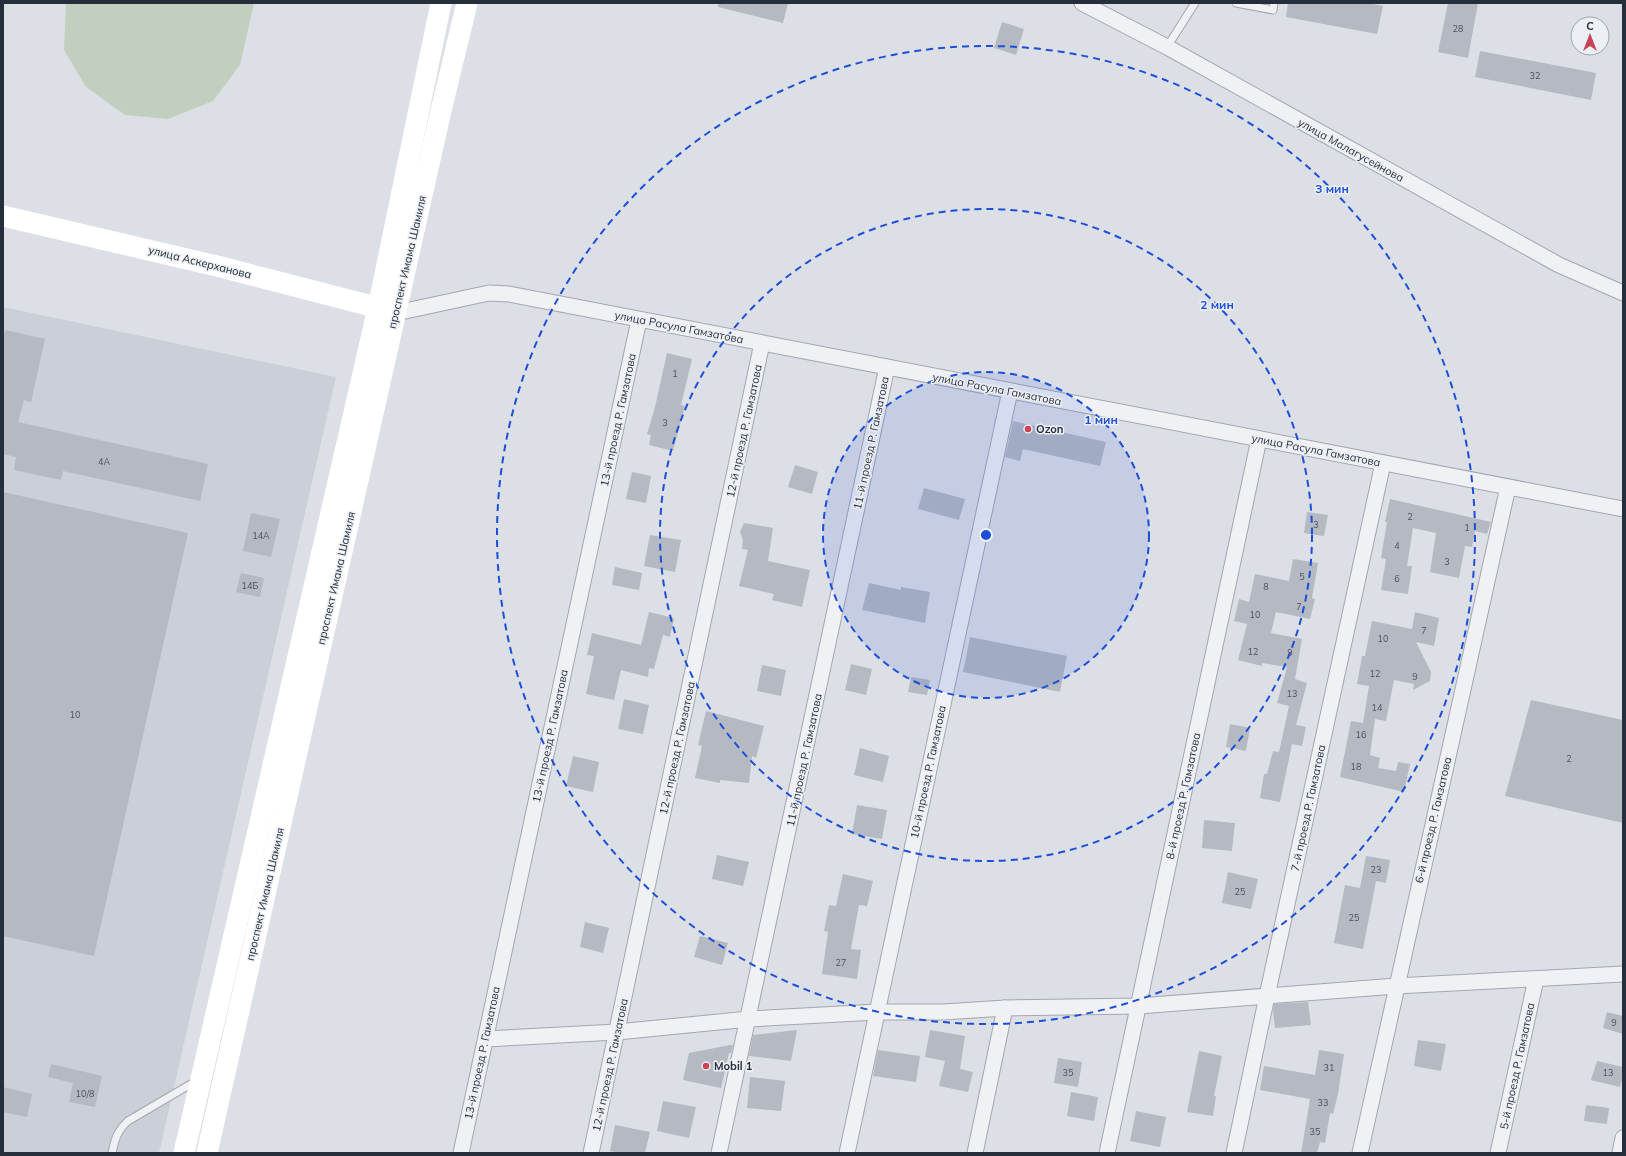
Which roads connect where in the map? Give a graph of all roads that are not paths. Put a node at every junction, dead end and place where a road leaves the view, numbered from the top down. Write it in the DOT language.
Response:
graph roads {
  1 [pos="441,3"];
  2 [pos="467,3"];
  3 [pos="1082,3"];
  4 [pos="1195,3"];
  5 [pos="1236,3"];
  6 [pos="1274,3"];
  7 [pos="1167,47"];
  8 [pos="3,216"];
  9 [pos="1623,292"];
  10 [pos="387,310"];
  11 [pos="639,320"];
  12 [pos="762,343"];
  13 [pos="887,367"];
  14 [pos="1010,391"];
  15 [pos="1259,439"];
  16 [pos="1383,463"];
  17 [pos="1508,487"];
  18 [pos="1623,509"];
  19 [pos="1623,974"];
  20 [pos="1536,978"];
  21 [pos="1396,986"];
  22 [pos="1267,996"];
  23 [pos="1139,1006"];
  24 [pos="1005,1008"];
  25 [pos="877,1012"];
  26 [pos="749,1019"];
  27 [pos="617,1032"];
  28 [pos="486,1039"];
  29 [pos="201,1078"];
  30 [pos="1623,1138"];
  31 [pos="112,1153"];
  32 [pos="184,1153"];
  33 [pos="207,1153"];
  34 [pos="460,1153"];
  35 [pos="591,1153"];
  36 [pos="720,1153"];
  37 [pos="847,1153"];
  38 [pos="975,1153"];
  39 [pos="1107,1153"];
  40 [pos="1234,1153"];
  41 [pos="1360,1153"];
  42 [pos="1498,1153"];
  43 [pos="1620,1153"];
  1 -- 10 [label="main road, проспект Имама Шамиля"];
  2 -- 10 [label="main road, проспект Имама Шамиля"];
  3 -- 7 [label="street, улица Малагусейнова"];
  4 -- 7 [label="lane"];
  5 -- 6 [label="lane"];
  7 -- 9 [label="street, улица Малагусейнова"];
  8 -- 10 [label="main road, улица Аскерханова"];
  10 -- 11 [label="street, улица Расула Гамзатова"];
  10 -- 29 [label="main road, проспект Имама Шамиля"];
  10 -- 33 [label="main road, проспект Имама Шамиля"];
  11 -- 12 [label="street, улица Расула Гамзатова"];
  11 -- 28 [label="street, 13-й проезд Р. Гамзатова"];
  12 -- 13 [label="street, улица Расула Гамзатова"];
  12 -- 27 [label="street, 12-й проезд Р. Гамзатова"];
  13 -- 14 [label="street, улица Расула Гамзатова"];
  13 -- 26 [label="street, 11-й проезд Р. Гамзатова"];
  14 -- 15 [label="street, улица Расула Гамзатова"];
  14 -- 25 [label="street, 10-й проезд Р. Гамзатова"];
  15 -- 16 [label="street, улица Расула Гамзатова"];
  15 -- 23 [label="street, 8-й проезд Р. Гамзатова"];
  16 -- 17 [label="street, улица Расула Гамзатова"];
  16 -- 22 [label="street, 7-й проезд Р. Гамзатова"];
  17 -- 18 [label="street, улица Расула Гамзатова"];
  17 -- 21 [label="street, 6-й проезд Р. Гамзатова"];
  19 -- 20 [label="street"];
  20 -- 21 [label="street"];
  20 -- 42 [label="street, 5-й проезд Р. Гамзатова"];
  21 -- 22 [label="street"];
  21 -- 41 [label="street, 6-й проезд Р. Гамзатова"];
  22 -- 23 [label="street"];
  22 -- 40 [label="street, 7-й проезд Р. Гамзатова"];
  23 -- 24 [label="street"];
  23 -- 39 [label="street, 8-й проезд Р. Гамзатова"];
  24 -- 25 [label="street"];
  24 -- 38 [label="street"];
  25 -- 26 [label="street"];
  25 -- 37 [label="street, 10-й проезд Р. Гамзатова"];
  26 -- 27 [label="street"];
  26 -- 36 [label="street, 11-й проезд Р. Гамзатова"];
  27 -- 28 [label="street"];
  27 -- 35 [label="street, 12-й проезд Р. Гамзатова"];
  28 -- 34 [label="street, 13-й проезд Р. Гамзатова"];
  29 -- 31 [label="lane"];
  29 -- 32 [label="main road, проспект Имама Шамиля"];
  30 -- 43 [label="street"];
}
